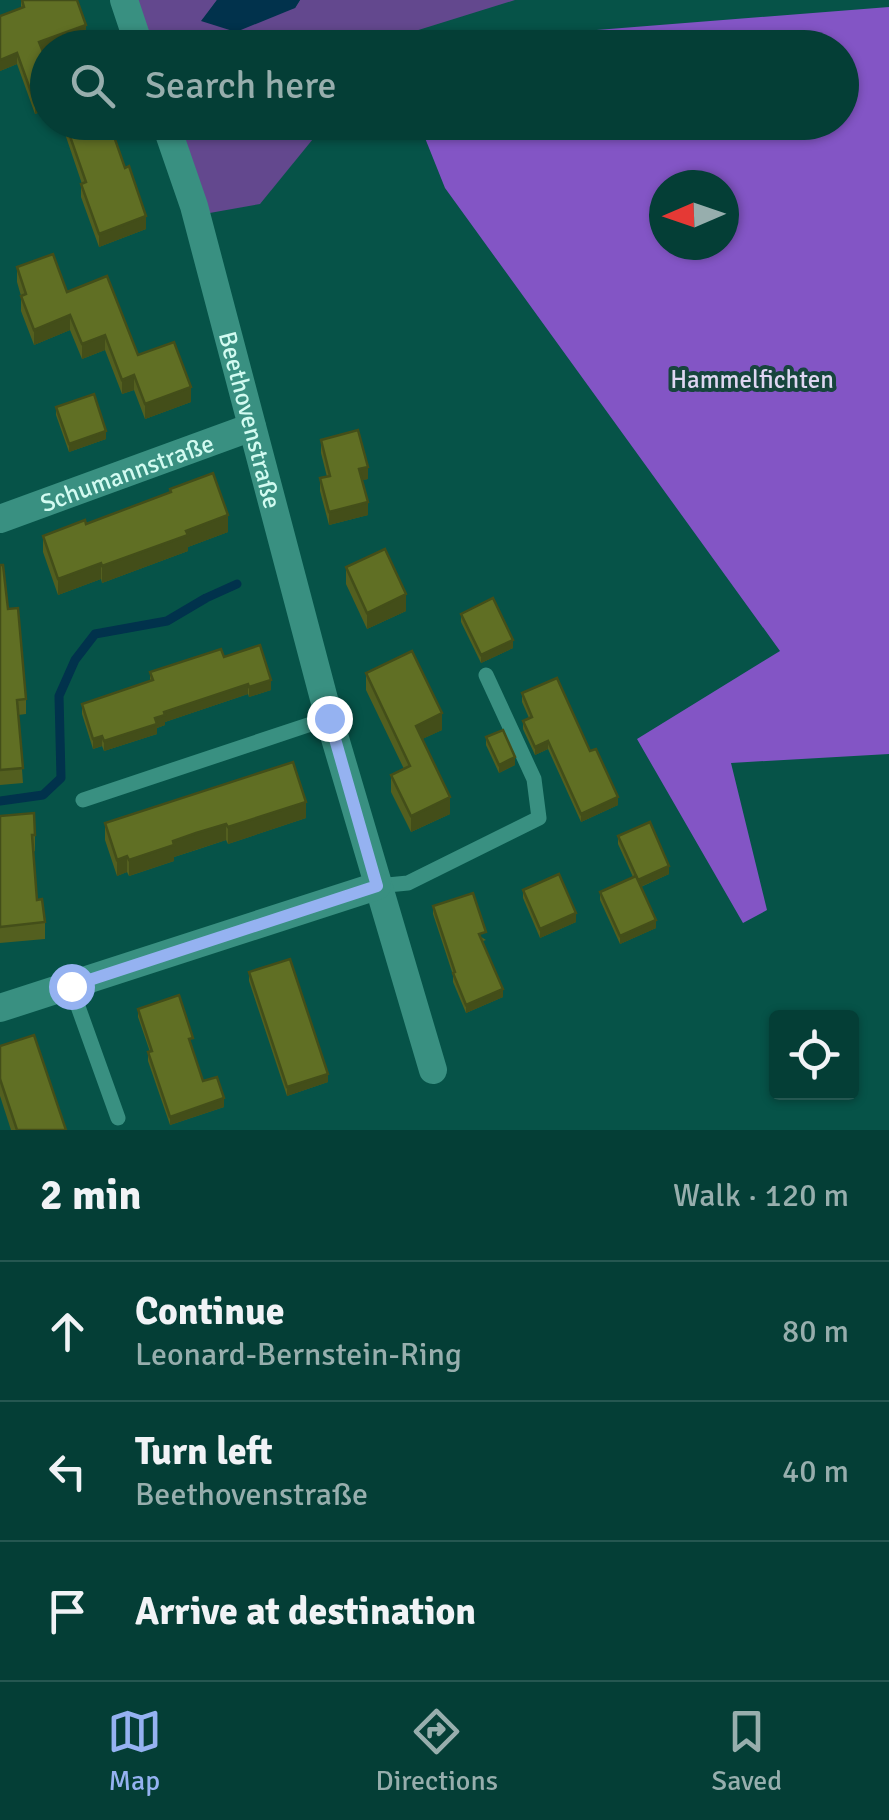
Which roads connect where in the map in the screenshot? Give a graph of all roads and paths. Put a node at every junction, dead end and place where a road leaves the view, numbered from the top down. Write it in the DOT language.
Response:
graph roads {
  1 [pos="124,0"];
  2 [pos="134,30"];
  3 [pos="172,140"];
  4 [pos="252,426"];
  5 [pos="0,519"];
  6 [pos="486,675"];
  7 [pos="329,718"];
  8 [pos="83,800"];
  9 [pos="377,886"];
  10 [pos="71,986"];
  11 [pos="0,1008"];
  12 [pos="433,1070"];
  13 [pos="118,1118"];
  1 -- 2 [label="street"];
  3 -- 4 [label="street, Beethovenstraße"];
  4 -- 5 [label="street, Schumannstraße"];
  4 -- 7 [label="street, Beethovenstraße"];
  6 -- 9 [label="lane"];
  7 -- 8 [label="lane"];
  7 -- 9 [label="street, Beethovenstraße"];
  9 -- 10 [label="street"];
  9 -- 12 [label="street, Beethovenstraße"];
  10 -- 11 [label="street"];
  10 -- 13 [label="lane"];
}
